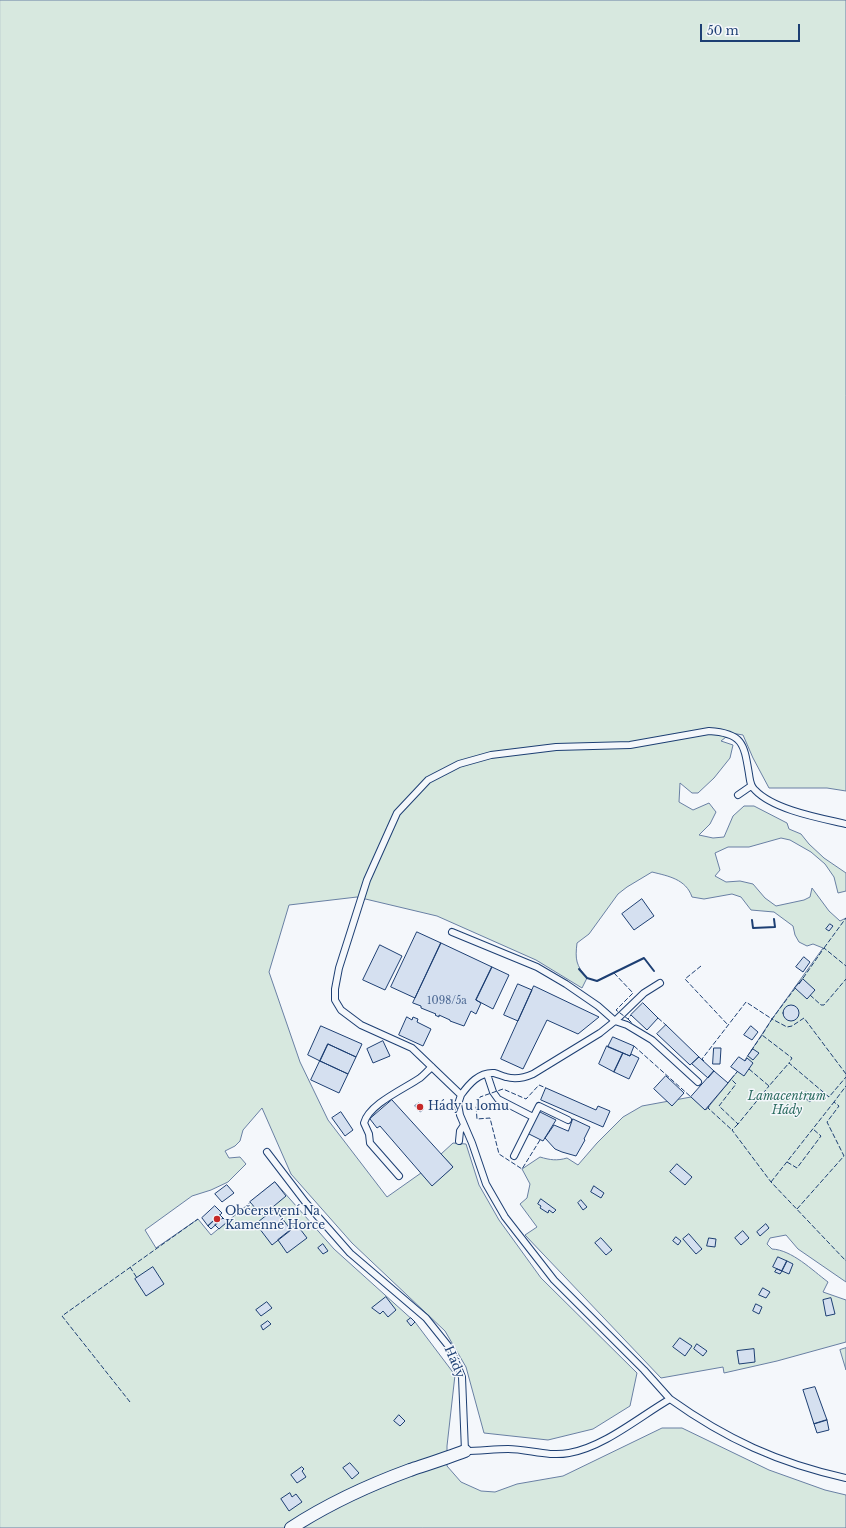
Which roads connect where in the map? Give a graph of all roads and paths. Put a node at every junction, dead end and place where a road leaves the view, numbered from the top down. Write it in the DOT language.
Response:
graph roads {
  1 [pos="751,786"];
  2 [pos="738,795"];
  3 [pos="846,824"];
  4 [pos="452,932"];
  5 [pos="660,983"];
  6 [pos="615,1022"];
  7 [pos="432,1067"];
  8 [pos="487,1074"];
  9 [pos="698,1082"];
  10 [pos="461,1095"];
  11 [pos="533,1117"];
  12 [pos="568,1120"];
  13 [pos="464,1125"];
  14 [pos="460,1141"];
  15 [pos="267,1152"];
  16 [pos="514,1156"];
  17 [pos="399,1176"];
  18 [pos="670,1399"];
  19 [pos="466,1451"];
  20 [pos="846,1478"];
  21 [pos="291,1528"];
  1 -- 2 [label="lane"];
  1 -- 3 [label="lane"];
  1 -- 7 [label="lane"];
  4 -- 6 [label="lane"];
  5 -- 6 [label="lane"];
  6 -- 8 [label="lane"];
  6 -- 9 [label="lane"];
  7 -- 10 [label="lane"];
  7 -- 17 [label="lane"];
  8 -- 10 [label="lane"];
  8 -- 11 [label="lane"];
  10 -- 13 [label="lane"];
  11 -- 12 [label="lane"];
  11 -- 16 [label="lane"];
  13 -- 14 [label="lane"];
  13 -- 18 [label="lane"];
  15 -- 19 [label="lane, Hády"];
  18 -- 19 [label="lane"];
  18 -- 20 [label="lane"];
  19 -- 21 [label="street"];
}
